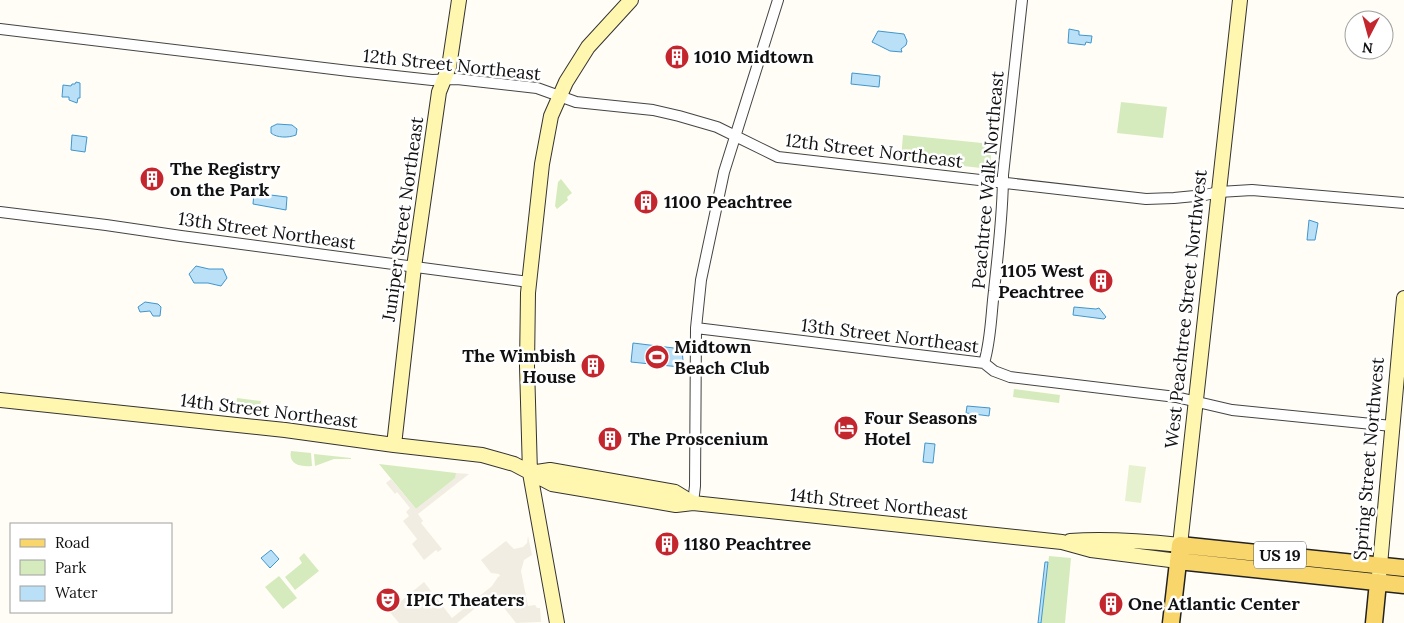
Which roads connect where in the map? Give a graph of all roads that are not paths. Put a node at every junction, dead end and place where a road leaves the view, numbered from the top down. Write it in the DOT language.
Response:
graph roads {
  1 [pos="460,0"];
  2 [pos="631,0"];
  3 [pos="778,0"];
  4 [pos="1022,0"];
  5 [pos="1240,0"];
  6 [pos="0,29"];
  7 [pos="444,79"];
  8 [pos="560,96"];
  9 [pos="734,136"];
  10 [pos="1003,183"];
  11 [pos="1219,192"];
  12 [pos="1404,203"];
  13 [pos="0,212"];
  14 [pos="414,267"];
  15 [pos="529,282"];
  16 [pos="1404,298"];
  17 [pos="696,328"];
  18 [pos="984,363"];
  19 [pos="0,400"];
  20 [pos="1196,401"];
  21 [pos="1392,426"];
  22 [pos="394,446"];
  23 [pos="530,473"];
  24 [pos="693,503"];
  25 [pos="1179,553"];
  26 [pos="1404,568"];
  27 [pos="1379,574"];
  28 [pos="1404,585"];
  29 [pos="557,623"];
  30 [pos="1171,623"];
  31 [pos="1374,623"];
  1 -- 7 [label="main road, Juniper Street Northeast"];
  2 -- 8 [label="main road"];
  3 -- 9 [label="street"];
  4 -- 10 [label="street, Peachtree Walk Northeast"];
  5 -- 11 [label="main road, West Peachtree Street Northwest"];
  6 -- 7 [label="street, 12th Street Northeast"];
  7 -- 8 [label="street, 12th Street Northeast"];
  7 -- 14 [label="main road, Juniper Street Northeast"];
  8 -- 9 [label="street, 12th Street Northeast"];
  8 -- 15 [label="main road"];
  9 -- 10 [label="street, 12th Street Northeast"];
  9 -- 17 [label="street"];
  10 -- 11 [label="street, 12th Street Northeast"];
  10 -- 18 [label="street, Peachtree Walk Northeast"];
  11 -- 12 [label="street, 12th Street Northeast"];
  11 -- 20 [label="main road, West Peachtree Street Northwest"];
  13 -- 14 [label="street, 13th Street Northeast"];
  14 -- 15 [label="street, 13th Street Northeast"];
  14 -- 22 [label="main road, Juniper Street Northeast"];
  15 -- 23 [label="main road"];
  16 -- 21 [label="main road, Spring Street Northwest"];
  17 -- 18 [label="street, 13th Street Northeast"];
  17 -- 24 [label="street"];
  18 -- 20 [label="street, 13th Street Northeast"];
  19 -- 22 [label="main road, 14th Street Northeast"];
  20 -- 21 [label="street, 13th Street Northeast"];
  20 -- 25 [label="main road, West Peachtree Street Northwest"];
  21 -- 27 [label="main road, Spring Street Northwest"];
  22 -- 23 [label="main road, 14th Street Northeast"];
  23 -- 24 [label="main road, 14th Street Northeast"];
  23 -- 29 [label="main road"];
  24 -- 25 [label="main road, 14th Street Northeast"];
  25 -- 27 [label="main road"];
  25 -- 30 [label="main road, West Peachtree Street Northwest"];
  26 -- 27 [label="main road"];
  27 -- 28 [label="main road"];
  27 -- 31 [label="main road, Spring Street Northwest"];
}
